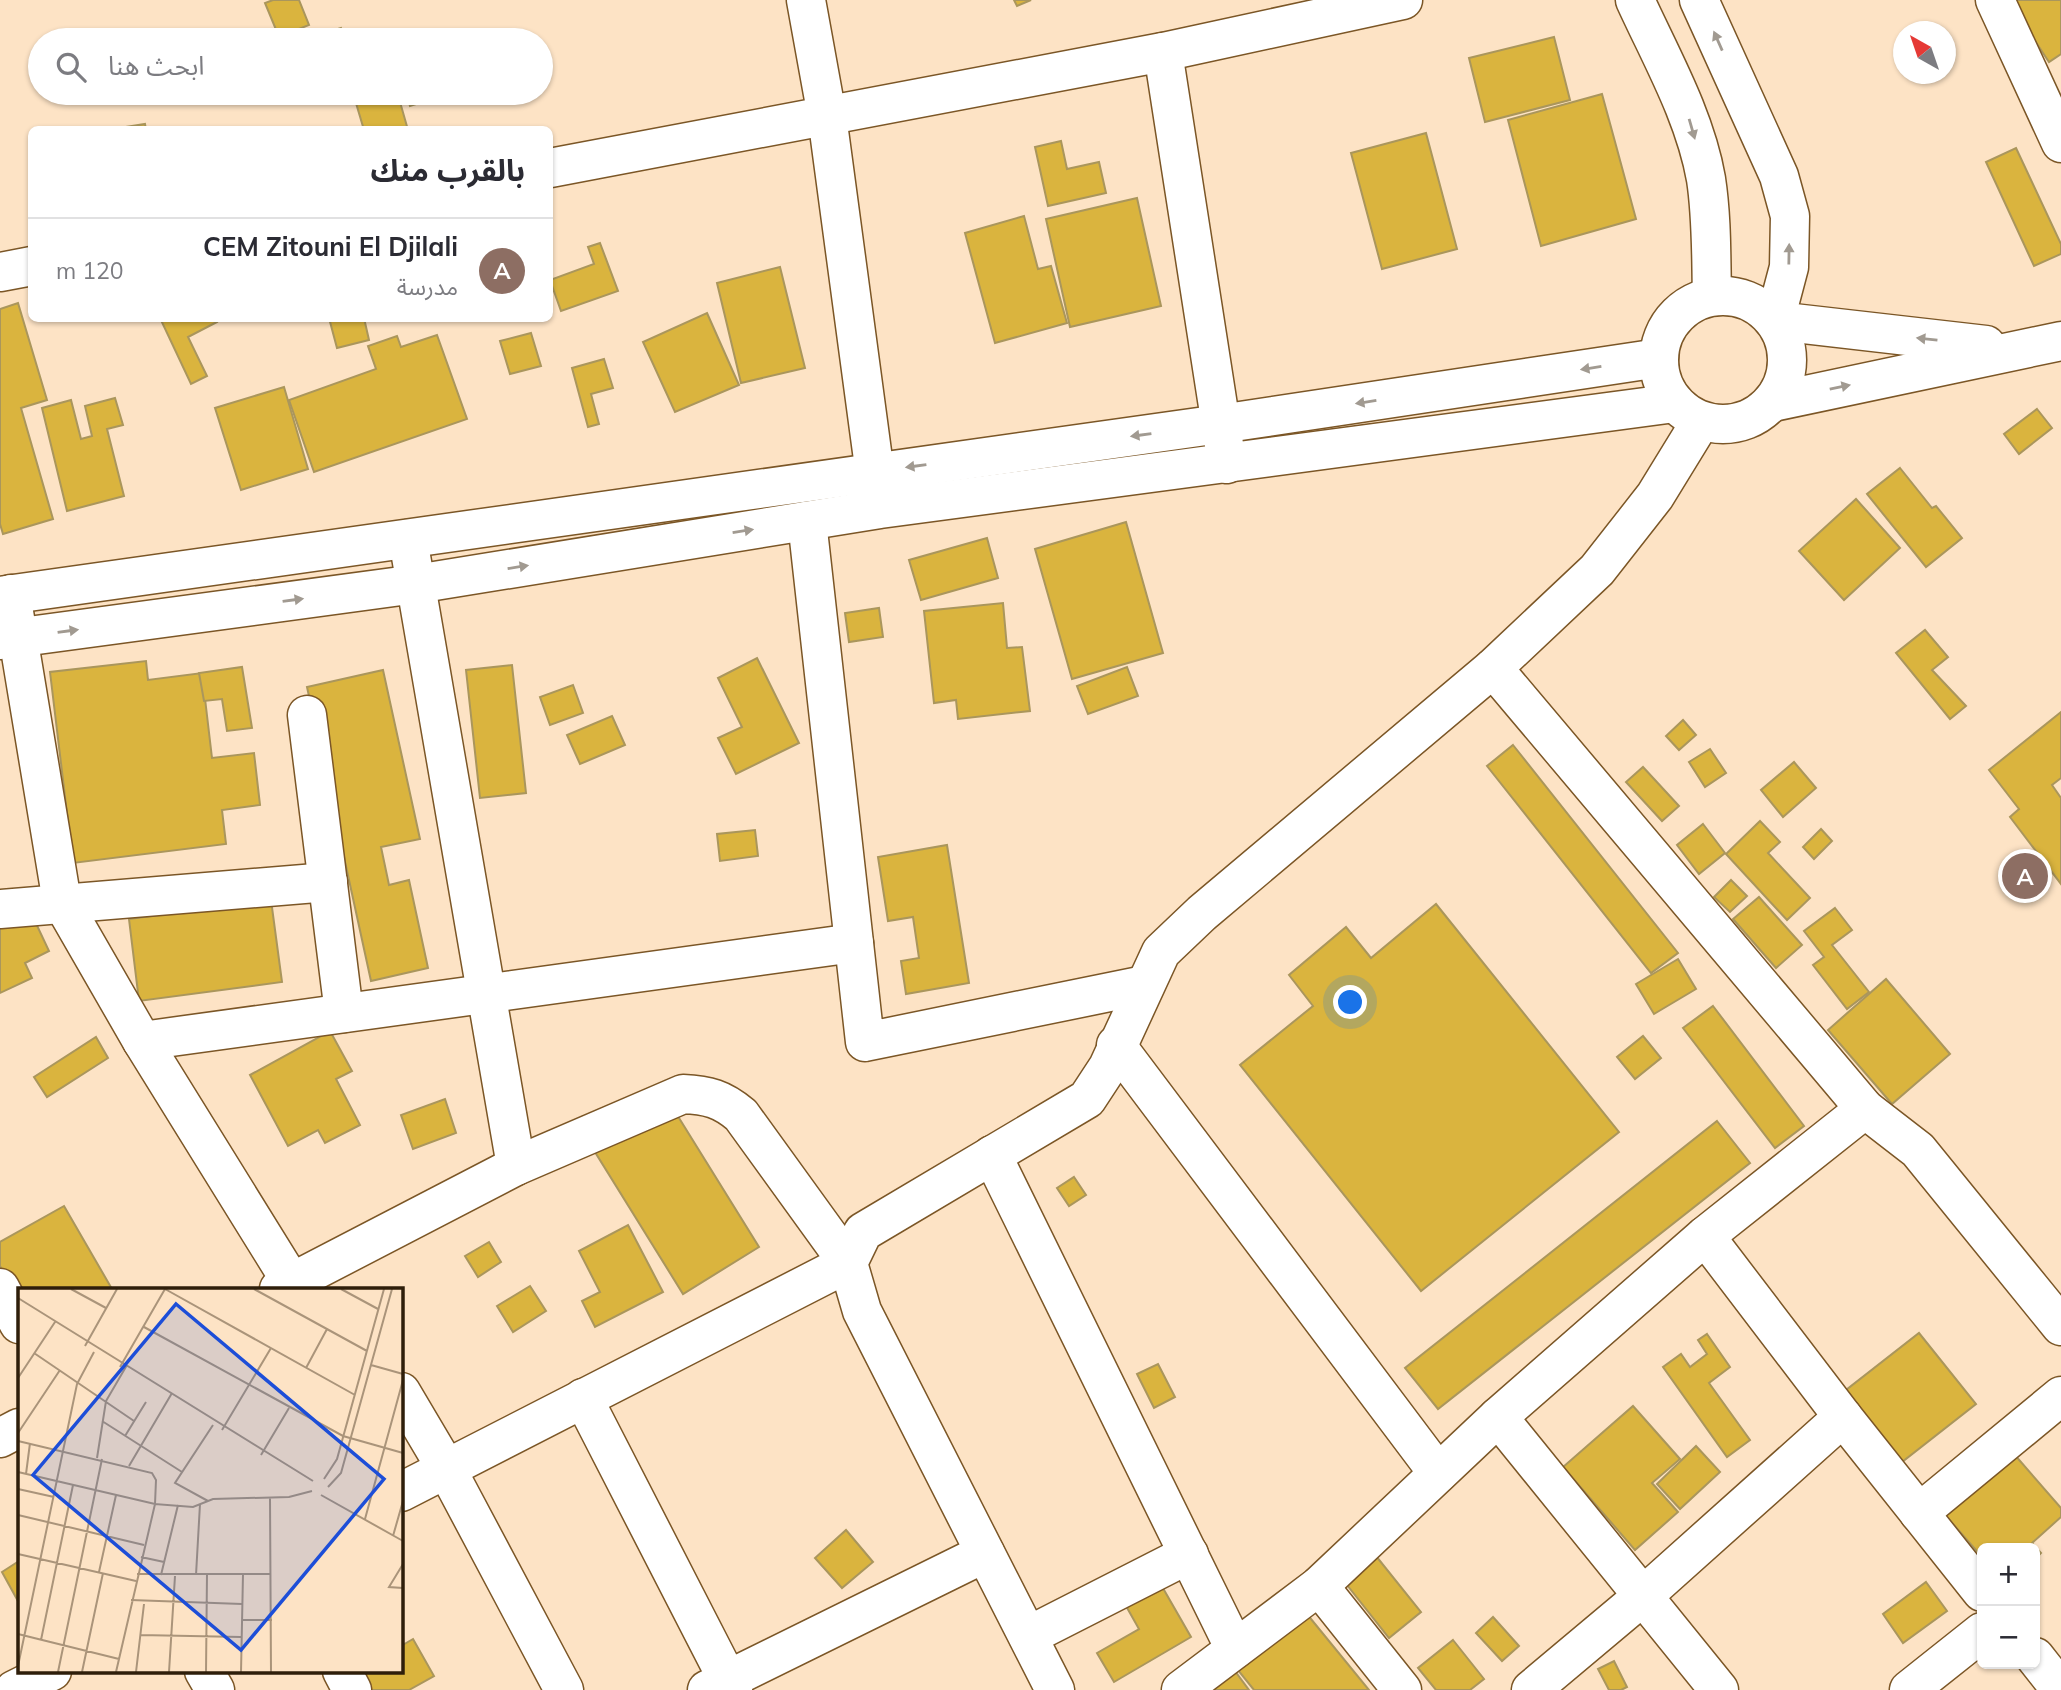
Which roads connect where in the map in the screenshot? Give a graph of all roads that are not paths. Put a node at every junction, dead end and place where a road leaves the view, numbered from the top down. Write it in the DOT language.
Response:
graph roads {
  1 [pos="806,0"];
  2 [pos="1403,0"];
  3 [pos="1634,0"];
  4 [pos="1699,0"];
  5 [pos="1995,0"];
  6 [pos="1163,52"];
  7 [pos="827,116"];
  8 [pos="2061,143"];
  9 [pos="553,167"];
  10 [pos="28,267"];
  11 [pos="0,272"];
  12 [pos="1712,296"];
  13 [pos="1775,321"];
  14 [pos="2061,341"];
  15 [pos="2020,349"];
  16 [pos="1659,358"];
  17 [pos="1773,402"];
  18 [pos="1688,412"];
  19 [pos="1220,424"];
  20 [pos="1227,464"];
  21 [pos="875,472"];
  22 [pos="880,509"];
  23 [pos="807,521"];
  24 [pos="408,539"];
  25 [pos="416,584"];
  26 [pos="6,595"];
  27 [pos="9,639"];
  28 [pos="1493,668"];
  29 [pos="307,715"];
  30 [pos="328,882"];
  31 [pos="62,902"];
  32 [pos="0,909"];
  33 [pos="854,943"];
  34 [pos="1144,985"];
  35 [pos="486,991"];
  36 [pos="344,1013"];
  37 [pos="142,1041"];
  38 [pos="1116,1045"];
  39 [pos="1865,1109"];
  40 [pos="992,1155"];
  41 [pos="516,1166"];
  42 [pos="1705,1236"];
  43 [pos="848,1263"];
  44 [pos="332,1276"];
  45 [pos="286,1286"];
  46 [pos="0,1288"];
  47 [pos="18,1322"];
  48 [pos="2061,1326"];
  49 [pos="402,1394"];
  50 [pos="2061,1396"];
  51 [pos="583,1398"];
  52 [pos="1498,1417"];
  53 [pos="1843,1417"];
  54 [pos="18,1429"];
  55 [pos="0,1438"];
  56 [pos="446,1468"];
  57 [pos="1438,1474"];
  58 [pos="402,1491"];
  59 [pos="1919,1513"];
  60 [pos="985,1553"];
  61 [pos="1189,1554"];
  62 [pos="1319,1586"];
  63 [pos="1977,1586"];
  64 [pos="1643,1596"];
  65 [pos="1028,1636"];
  66 [pos="1977,1636"];
  67 [pos="1235,1649"];
  68 [pos="2040,1663"];
  69 [pos="50,1672"];
  70 [pos="205,1672"];
  71 [pos="343,1672"];
  72 [pos="723,1687"];
  73 [pos="14,1690"];
  74 [pos="215,1690"];
  75 [pos="352,1690"];
  76 [pos="565,1690"];
  77 [pos="1055,1690"];
  78 [pos="1181,1690"];
  79 [pos="1402,1690"];
  80 [pos="1531,1690"];
  81 [pos="1719,1690"];
  82 [pos="1909,1690"];
  83 [pos="2061,1690"];
  1 -- 7 [label="street"];
  2 -- 6 [label="street"];
  3 -- 12 [label="street, one-way"];
  13 -- 4 [label="street, one-way"];
  5 -- 8 [label="street"];
  6 -- 7 [label="street"];
  6 -- 19 [label="street"];
  7 -- 9 [label="street"];
  7 -- 21 [label="street"];
  10 -- 11 [label="street"];
  12 -- 13 [label="street"];
  12 -- 16 [label="street"];
  15 -- 13 [label="street, one-way"];
  13 -- 17 [label="street"];
  14 -- 15 [label="street"];
  17 -- 15 [label="street, one-way"];
  16 -- 18 [label="street"];
  16 -- 19 [label="street, one-way"];
  17 -- 18 [label="street"];
  18 -- 20 [label="street"];
  18 -- 28 [label="street"];
  19 -- 20 [label="street"];
  19 -- 21 [label="street, one-way"];
  20 -- 22 [label="street"];
  21 -- 22 [label="street"];
  21 -- 24 [label="street"];
  22 -- 23 [label="street"];
  25 -- 23 [label="street, one-way"];
  23 -- 33 [label="street"];
  24 -- 25 [label="street"];
  24 -- 26 [label="street"];
  27 -- 25 [label="street, one-way"];
  25 -- 35 [label="street"];
  26 -- 27 [label="street"];
  27 -- 31 [label="street"];
  28 -- 34 [label="street"];
  28 -- 39 [label="street"];
  29 -- 30 [label="street"];
  30 -- 31 [label="street"];
  30 -- 36 [label="street"];
  31 -- 32 [label="street"];
  31 -- 37 [label="street"];
  33 -- 34 [label="street"];
  33 -- 35 [label="street"];
  34 -- 38 [label="street"];
  35 -- 36 [label="street"];
  35 -- 41 [label="street"];
  36 -- 37 [label="street"];
  37 -- 45 [label="street"];
  38 -- 40 [label="street"];
  38 -- 57 [label="street"];
  39 -- 42 [label="street"];
  39 -- 48 [label="street"];
  40 -- 43 [label="street"];
  40 -- 61 [label="street"];
  41 -- 43 [label="street"];
  41 -- 44 [label="street"];
  42 -- 52 [label="street"];
  42 -- 53 [label="street"];
  43 -- 51 [label="street"];
  43 -- 60 [label="street"];
  44 -- 45 [label="street"];
  46 -- 47 [label="street"];
  49 -- 56 [label="street"];
  50 -- 59 [label="street"];
  51 -- 56 [label="street"];
  51 -- 72 [label="street"];
  52 -- 57 [label="street"];
  52 -- 64 [label="street"];
  53 -- 59 [label="street"];
  53 -- 64 [label="street"];
  54 -- 55 [label="street"];
  56 -- 58 [label="street"];
  56 -- 76 [label="street"];
  57 -- 62 [label="street"];
  59 -- 63 [label="street"];
  60 -- 65 [label="street"];
  60 -- 72 [label="street"];
  61 -- 65 [label="street"];
  61 -- 67 [label="street"];
  62 -- 67 [label="street"];
  62 -- 79 [label="street"];
  64 -- 80 [label="street"];
  64 -- 81 [label="street"];
  65 -- 77 [label="street"];
  66 -- 82 [label="street"];
  67 -- 78 [label="street"];
  68 -- 83 [label="street"];
  69 -- 73 [label="street"];
  70 -- 74 [label="street"];
  71 -- 75 [label="street"];
}
